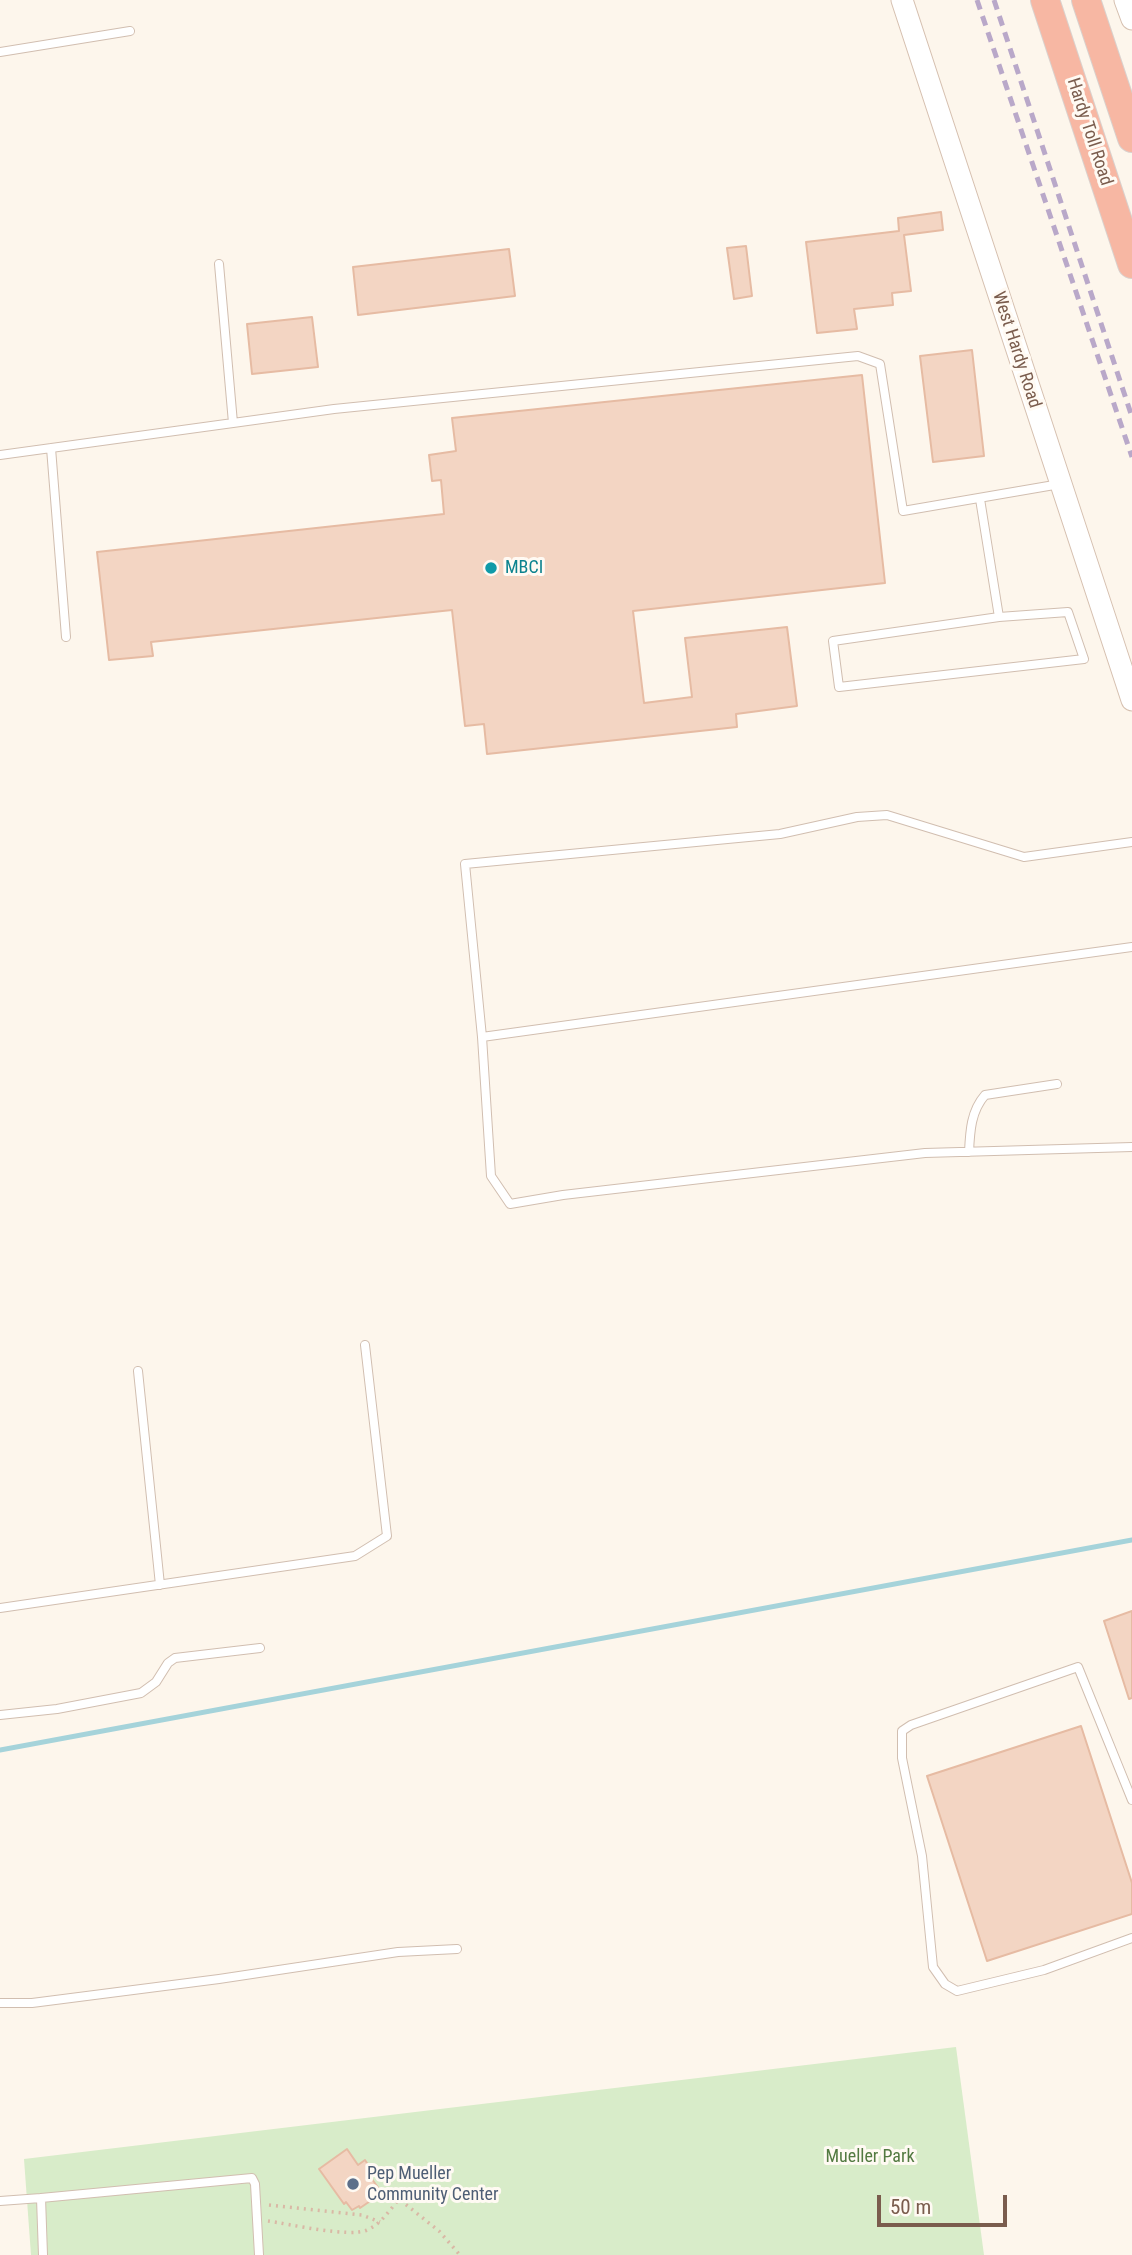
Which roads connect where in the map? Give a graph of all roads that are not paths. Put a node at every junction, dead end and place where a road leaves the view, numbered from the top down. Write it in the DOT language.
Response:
graph roads {
  1 [pos="902,0"];
  2 [pos="1045,0"];
  3 [pos="1086,0"];
  4 [pos="1125,0"];
  5 [pos="1132,19"];
  6 [pos="130,31"];
  7 [pos="0,51"];
  8 [pos="1132,138"];
  9 [pos="219,264"];
  10 [pos="1132,264"];
  11 [pos="233,424"];
  12 [pos="51,448"];
  13 [pos="0,455"];
  14 [pos="1060,484"];
  15 [pos="980,499"];
  16 [pos="999,617"];
  17 [pos="66,637"];
  18 [pos="1132,700"];
  19 [pos="1132,842"];
  20 [pos="1132,947"];
  21 [pos="482,1037"];
  22 [pos="1057,1084"];
  23 [pos="1132,1147"];
  24 [pos="969,1152"];
  25 [pos="365,1345"];
  26 [pos="138,1371"];
  27 [pos="160,1585"];
  28 [pos="0,1608"];
  29 [pos="260,1648"];
  30 [pos="0,1715"];
  31 [pos="1132,1800"];
  32 [pos="1132,1938"];
  33 [pos="457,1949"];
  34 [pos="0,2003"];
  35 [pos="41,2198"];
  36 [pos="0,2201"];
  37 [pos="43,2255"];
  38 [pos="260,2255"];
  1 -- 14 [label="main road, West Hardy Road"];
  2 -- 10 [label="highway, Hardy Toll Road"];
  3 -- 8 [label="highway"];
  4 -- 5 [label="main road"];
  6 -- 7 [label="lane"];
  9 -- 11 [label="lane"];
  11 -- 12 [label="lane"];
  11 -- 15 [label="lane"];
  12 -- 13 [label="lane"];
  12 -- 17 [label="lane"];
  14 -- 15 [label="lane"];
  14 -- 18 [label="main road, West Hardy Road"];
  15 -- 16 [label="lane"];
  16 -- 16 [label="lane"];
  19 -- 21 [label="lane"];
  20 -- 21 [label="lane"];
  21 -- 24 [label="lane"];
  22 -- 24 [label="lane"];
  23 -- 24 [label="lane"];
  25 -- 27 [label="lane"];
  26 -- 27 [label="lane"];
  27 -- 28 [label="lane"];
  29 -- 30 [label="lane"];
  31 -- 32 [label="lane"];
  33 -- 34 [label="lane"];
  35 -- 36 [label="lane"];
  35 -- 37 [label="lane"];
  35 -- 38 [label="lane"];
}
